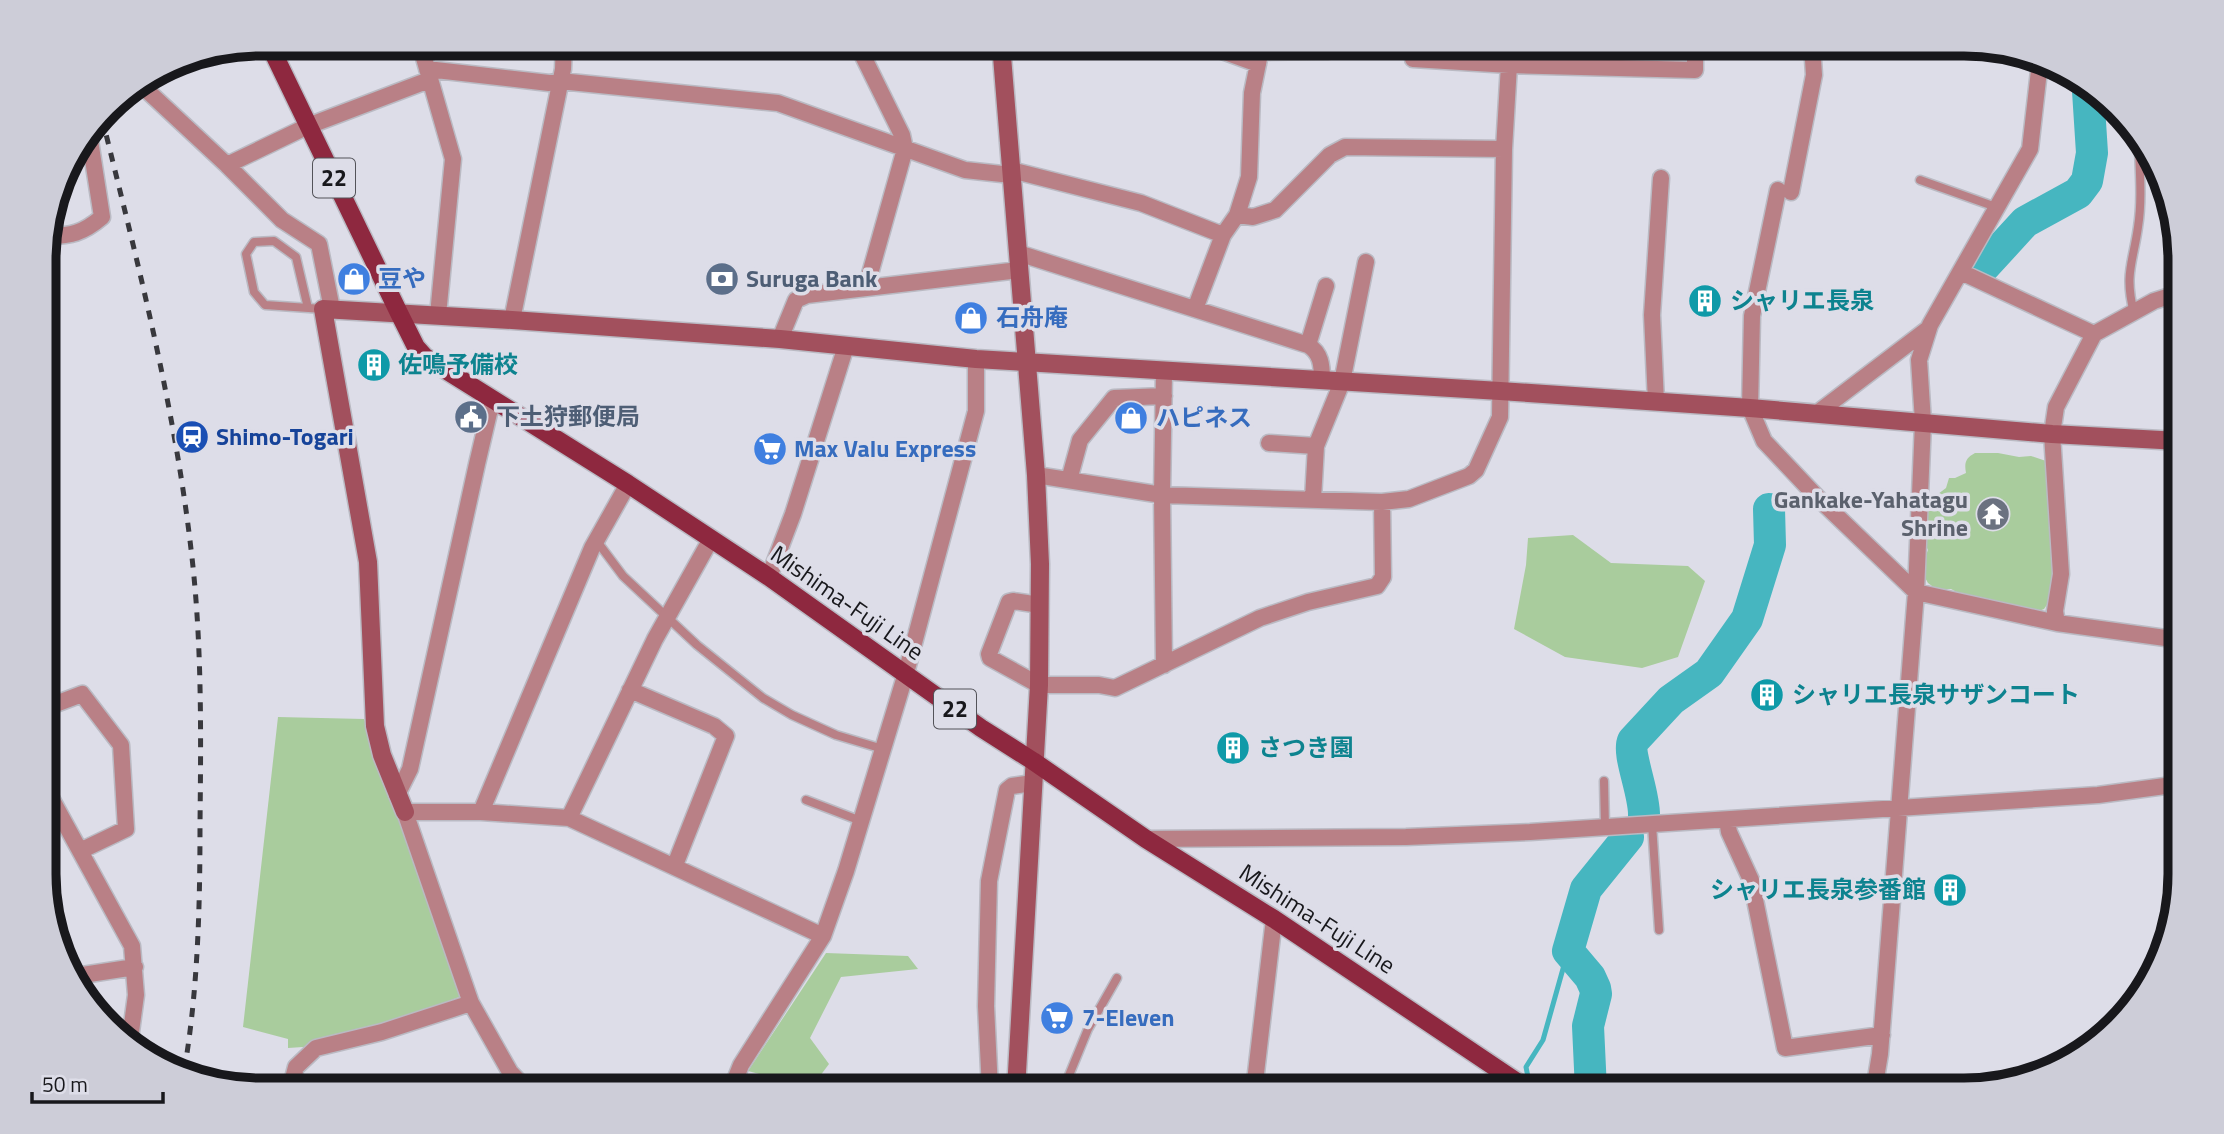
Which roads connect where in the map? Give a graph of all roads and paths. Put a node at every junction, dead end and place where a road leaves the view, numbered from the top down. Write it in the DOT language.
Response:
graph roads {
  1 [pos="274,56"];
  2 [pos="423,56"];
  3 [pos="563,56"];
  4 [pos="863,56"];
  5 [pos="1003,56"];
  6 [pos="1259,56"];
  7 [pos="1413,56"];
  8 [pos="1695,56"];
  9 [pos="1813,56"];
  10 [pos="1509,65"];
  11 [pos="2039,71"];
  12 [pos="428,74"];
  13 [pos="560,81"];
  14 [pos="147,90"];
  15 [pos="308,126"];
  16 [pos="91,146"];
  17 [pos="905,149"];
  18 [pos="1504,149"];
  19 [pos="2139,156"];
  20 [pos="227,165"];
  21 [pos="1011,172"];
  22 [pos="1661,178"];
  23 [pos="1920,180"];
  24 [pos="1997,208"];
  25 [pos="1237,215"];
  26 [pos="1223,235"];
  27 [pos="58,236"];
  28 [pos="1019,261"];
  29 [pos="1366,262"];
  30 [pos="1961,272"];
  31 [pos="1326,286"];
  32 [pos="866,288"];
  33 [pos="2168,297"];
  34 [pos="321,309"];
  35 [pos="1195,309"];
  36 [pos="398,313"];
  37 [pos="2134,313"];
  38 [pos="438,315"];
  39 [pos="512,320"];
  40 [pos="1930,328"];
  41 [pos="2094,334"];
  42 [pos="780,340"];
  43 [pos="1308,345"];
  44 [pos="846,346"];
  45 [pos="976,359"];
  46 [pos="1026,361"];
  47 [pos="1164,372"];
  48 [pos="1322,380"];
  49 [pos="1342,382"];
  50 [pos="1500,391"];
  51 [pos="1164,396"];
  52 [pos="495,400"];
  53 [pos="1656,402"];
  54 [pos="1750,408"];
  55 [pos="1816,414"];
  56 [pos="1923,422"];
  57 [pos="2052,434"];
  58 [pos="2168,439"];
  59 [pos="1269,443"];
  60 [pos="1316,446"];
  61 [pos="1036,475"];
  62 [pos="1069,480"];
  63 [pos="628,484"];
  64 [pos="1162,495"];
  65 [pos="1313,499"];
  66 [pos="1382,502"];
  67 [pos="711,539"];
  68 [pos="596,540"];
  69 [pos="769,577"];
  70 [pos="1916,592"];
  71 [pos="1040,604"];
  72 [pos="668,615"];
  73 [pos="2057,623"];
  74 [pos="2168,638"];
  75 [pos="1164,665"];
  76 [pos="906,673"];
  77 [pos="1039,685"];
  78 [pos="631,690"];
  79 [pos="56,704"];
  80 [pos="883,749"];
  81 [pos="1033,761"];
  82 [pos="1604,781"];
  83 [pos="1033,783"];
  84 [pos="2168,786"];
  85 [pos="397,795"];
  86 [pos="806,800"];
  87 [pos="56,806"];
  88 [pos="1900,809"];
  89 [pos="405,812"];
  90 [pos="481,812"];
  91 [pos="569,818"];
  92 [pos="1727,820"];
  93 [pos="862,821"];
  94 [pos="1653,824"];
  95 [pos="1605,827"];
  96 [pos="1146,839"];
  97 [pos="80,851"];
  98 [pos="675,865"];
  99 [pos="1274,919"];
  100 [pos="1658,929"];
  101 [pos="823,936"];
  102 [pos="135,967"];
  103 [pos="83,975"];
  104 [pos="1117,978"];
  105 [pos="471,1003"];
  106 [pos="131,1032"];
  107 [pos="1882,1035"];
  108 [pos="293,1078"];
  109 [pos="516,1078"];
  110 [pos="736,1078"];
  111 [pos="989,1078"];
  112 [pos="1017,1078"];
  113 [pos="1068,1078"];
  114 [pos="1255,1078"];
  115 [pos="1511,1078"];
  116 [pos="1876,1078"];
  1 -- 15 [label="main road, Mishima-Fuji Line / 22"];
  2 -- 12 [label="street"];
  3 -- 13 [label="street"];
  4 -- 17 [label="street"];
  5 -- 21 [label="street"];
  6 -- 25 [label="street"];
  7 -- 10 [label="street"];
  8 -- 10 [label="street"];
  9 -- 54 [label="street"];
  10 -- 18 [label="street"];
  11 -- 24 [label="street"];
  12 -- 13 [label="street"];
  12 -- 15 [label="street"];
  12 -- 38 [label="street"];
  13 -- 17 [label="street"];
  13 -- 39 [label="street"];
  14 -- 20 [label="street"];
  15 -- 20 [label="street"];
  15 -- 36 [label="main road, Mishima-Fuji Line / 22"];
  16 -- 27 [label="street"];
  17 -- 21 [label="street"];
  17 -- 32 [label="street"];
  18 -- 25 [label="street"];
  18 -- 50 [label="street"];
  19 -- 37 [label="lane"];
  20 -- 34 [label="street"];
  21 -- 26 [label="street"];
  21 -- 28 [label="street"];
  22 -- 53 [label="street"];
  23 -- 24 [label="lane"];
  24 -- 30 [label="street"];
  25 -- 26 [label="street"];
  26 -- 35 [label="street"];
  28 -- 32 [label="street"];
  28 -- 35 [label="street"];
  28 -- 46 [label="street"];
  29 -- 49 [label="street"];
  30 -- 40 [label="street"];
  30 -- 41 [label="street"];
  31 -- 43 [label="street"];
  32 -- 42 [label="street"];
  33 -- 37 [label="street"];
  34 -- 34 [label="lane"];
  34 -- 36 [label="street"];
  34 -- 85 [label="street"];
  35 -- 43 [label="street"];
  36 -- 38 [label="street"];
  36 -- 52 [label="main road, Mishima-Fuji Line / 22"];
  37 -- 41 [label="street"];
  38 -- 39 [label="street"];
  39 -- 42 [label="street"];
  40 -- 55 [label="street"];
  40 -- 56 [label="street"];
  41 -- 57 [label="street"];
  42 -- 44 [label="street"];
  43 -- 48 [label="street"];
  44 -- 45 [label="street"];
  44 -- 69 [label="street"];
  45 -- 46 [label="street"];
  45 -- 76 [label="street"];
  46 -- 47 [label="street"];
  46 -- 61 [label="street"];
  47 -- 48 [label="street"];
  47 -- 51 [label="street"];
  48 -- 49 [label="street"];
  49 -- 50 [label="street"];
  49 -- 60 [label="street"];
  50 -- 53 [label="street"];
  50 -- 66 [label="street"];
  51 -- 62 [label="street"];
  51 -- 64 [label="street"];
  52 -- 63 [label="main road, Mishima-Fuji Line / 22"];
  52 -- 85 [label="street"];
  53 -- 54 [label="street"];
  54 -- 55 [label="street"];
  54 -- 70 [label="street"];
  55 -- 56 [label="street"];
  56 -- 57 [label="street"];
  56 -- 70 [label="street"];
  57 -- 58 [label="street"];
  57 -- 73 [label="street"];
  59 -- 60 [label="street"];
  60 -- 65 [label="street"];
  61 -- 62 [label="street"];
  61 -- 71 [label="street"];
  62 -- 64 [label="street"];
  63 -- 67 [label="main road, Mishima-Fuji Line / 22"];
  63 -- 68 [label="street"];
  64 -- 65 [label="street"];
  64 -- 75 [label="street"];
  65 -- 66 [label="street"];
  66 -- 75 [label="street"];
  67 -- 69 [label="main road, Mishima-Fuji Line / 22"];
  67 -- 72 [label="street"];
  68 -- 72 [label="lane"];
  68 -- 90 [label="street"];
  69 -- 76 [label="main road, Mishima-Fuji Line / 22"];
  70 -- 73 [label="street"];
  70 -- 88 [label="street"];
  71 -- 77 [label="street"];
  71 -- 77 [label="street"];
  72 -- 78 [label="street"];
  72 -- 80 [label="lane"];
  73 -- 74 [label="street"];
  75 -- 77 [label="street"];
  76 -- 80 [label="street"];
  76 -- 81 [label="main road, Mishima-Fuji Line / 22"];
  77 -- 81 [label="street"];
  78 -- 91 [label="street"];
  78 -- 98 [label="street"];
  79 -- 97 [label="street"];
  80 -- 93 [label="street"];
  81 -- 83 [label="street"];
  81 -- 96 [label="main road, Mishima-Fuji Line / 22"];
  82 -- 95 [label="lane"];
  83 -- 111 [label="street"];
  83 -- 112 [label="street"];
  84 -- 88 [label="street"];
  85 -- 89 [label="street"];
  86 -- 93 [label="lane"];
  87 -- 97 [label="street"];
  88 -- 92 [label="street"];
  88 -- 107 [label="street"];
  89 -- 90 [label="street"];
  89 -- 105 [label="street"];
  90 -- 91 [label="street"];
  91 -- 98 [label="street"];
  92 -- 94 [label="street"];
  92 -- 107 [label="street"];
  93 -- 101 [label="street"];
  94 -- 95 [label="street"];
  94 -- 100 [label="lane"];
  95 -- 96 [label="street"];
  96 -- 99 [label="main road, Mishima-Fuji Line / 22"];
  97 -- 102 [label="street"];
  98 -- 101 [label="street"];
  99 -- 114 [label="street"];
  99 -- 115 [label="main road, Mishima-Fuji Line / 22"];
  101 -- 110 [label="street"];
  102 -- 103 [label="street"];
  102 -- 106 [label="street"];
  104 -- 113 [label="lane"];
  105 -- 108 [label="street"];
  105 -- 109 [label="street"];
  107 -- 116 [label="street"];
}
